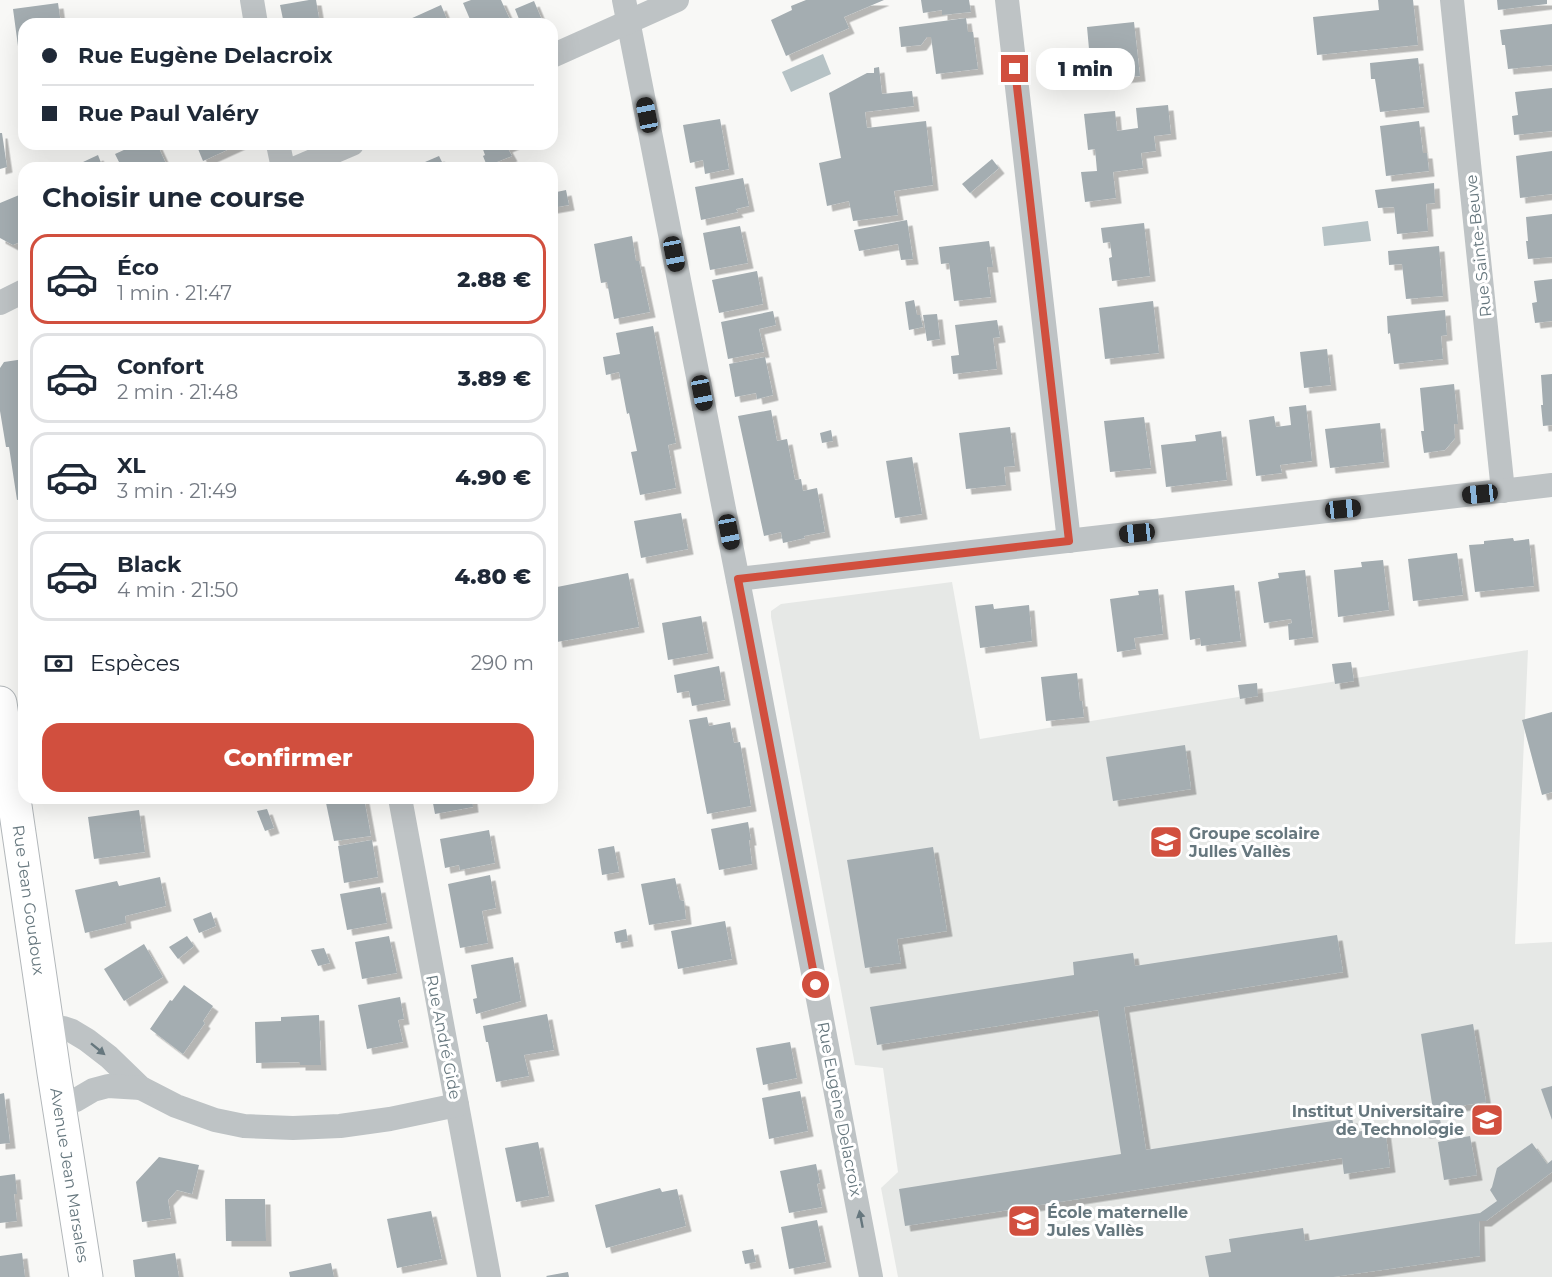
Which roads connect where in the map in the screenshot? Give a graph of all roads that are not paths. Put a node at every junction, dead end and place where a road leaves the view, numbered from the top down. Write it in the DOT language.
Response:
graph roads {
  1 [pos="252,0"];
  2 [pos="677,0"];
  3 [pos="1007,0"];
  4 [pos="1452,0"];
  5 [pos="626,11"];
  6 [pos="255,18"];
  7 [pos="558,52"];
  8 [pos="338,150"];
  9 [pos="310,162"];
  10 [pos="18,294"];
  11 [pos="0,303"];
  12 [pos="1552,485"];
  13 [pos="1503,491"];
  14 [pos="1069,541"];
  15 [pos="738,579"];
  16 [pos="0,703"];
  17 [pos="401,804"];
  18 [pos="47,1027"];
  19 [pos="141,1088"];
  20 [pos="56,1089"];
  21 [pos="457,1105"];
  22 [pos="86,1277"];
  23 [pos="489,1277"];
  24 [pos="871,1277"];
  1 -- 6 [label="street"];
  2 -- 5 [label="street"];
  3 -- 14 [label="street"];
  4 -- 13 [label="street, Rue Sainte-Beuve"];
  5 -- 7 [label="street"];
  5 -- 15 [label="street, Rue Eugène Delacroix"];
  8 -- 9 [label="street"];
  10 -- 11 [label="street"];
  12 -- 13 [label="street"];
  13 -- 14 [label="street"];
  14 -- 15 [label="street"];
  24 -- 15 [label="street, Rue Eugène Delacroix, one-way"];
  16 -- 18 [label="main road, Rue Jean Goudoux"];
  17 -- 21 [label="street, Rue André Gide"];
  18 -- 19 [label="street, one-way"];
  18 -- 20 [label="main road, Rue Jean Goudoux"];
  19 -- 20 [label="street"];
  19 -- 21 [label="street"];
  20 -- 22 [label="main road, Avenue Jean Marsales"];
  21 -- 23 [label="street, Rue André Gide"];
}
